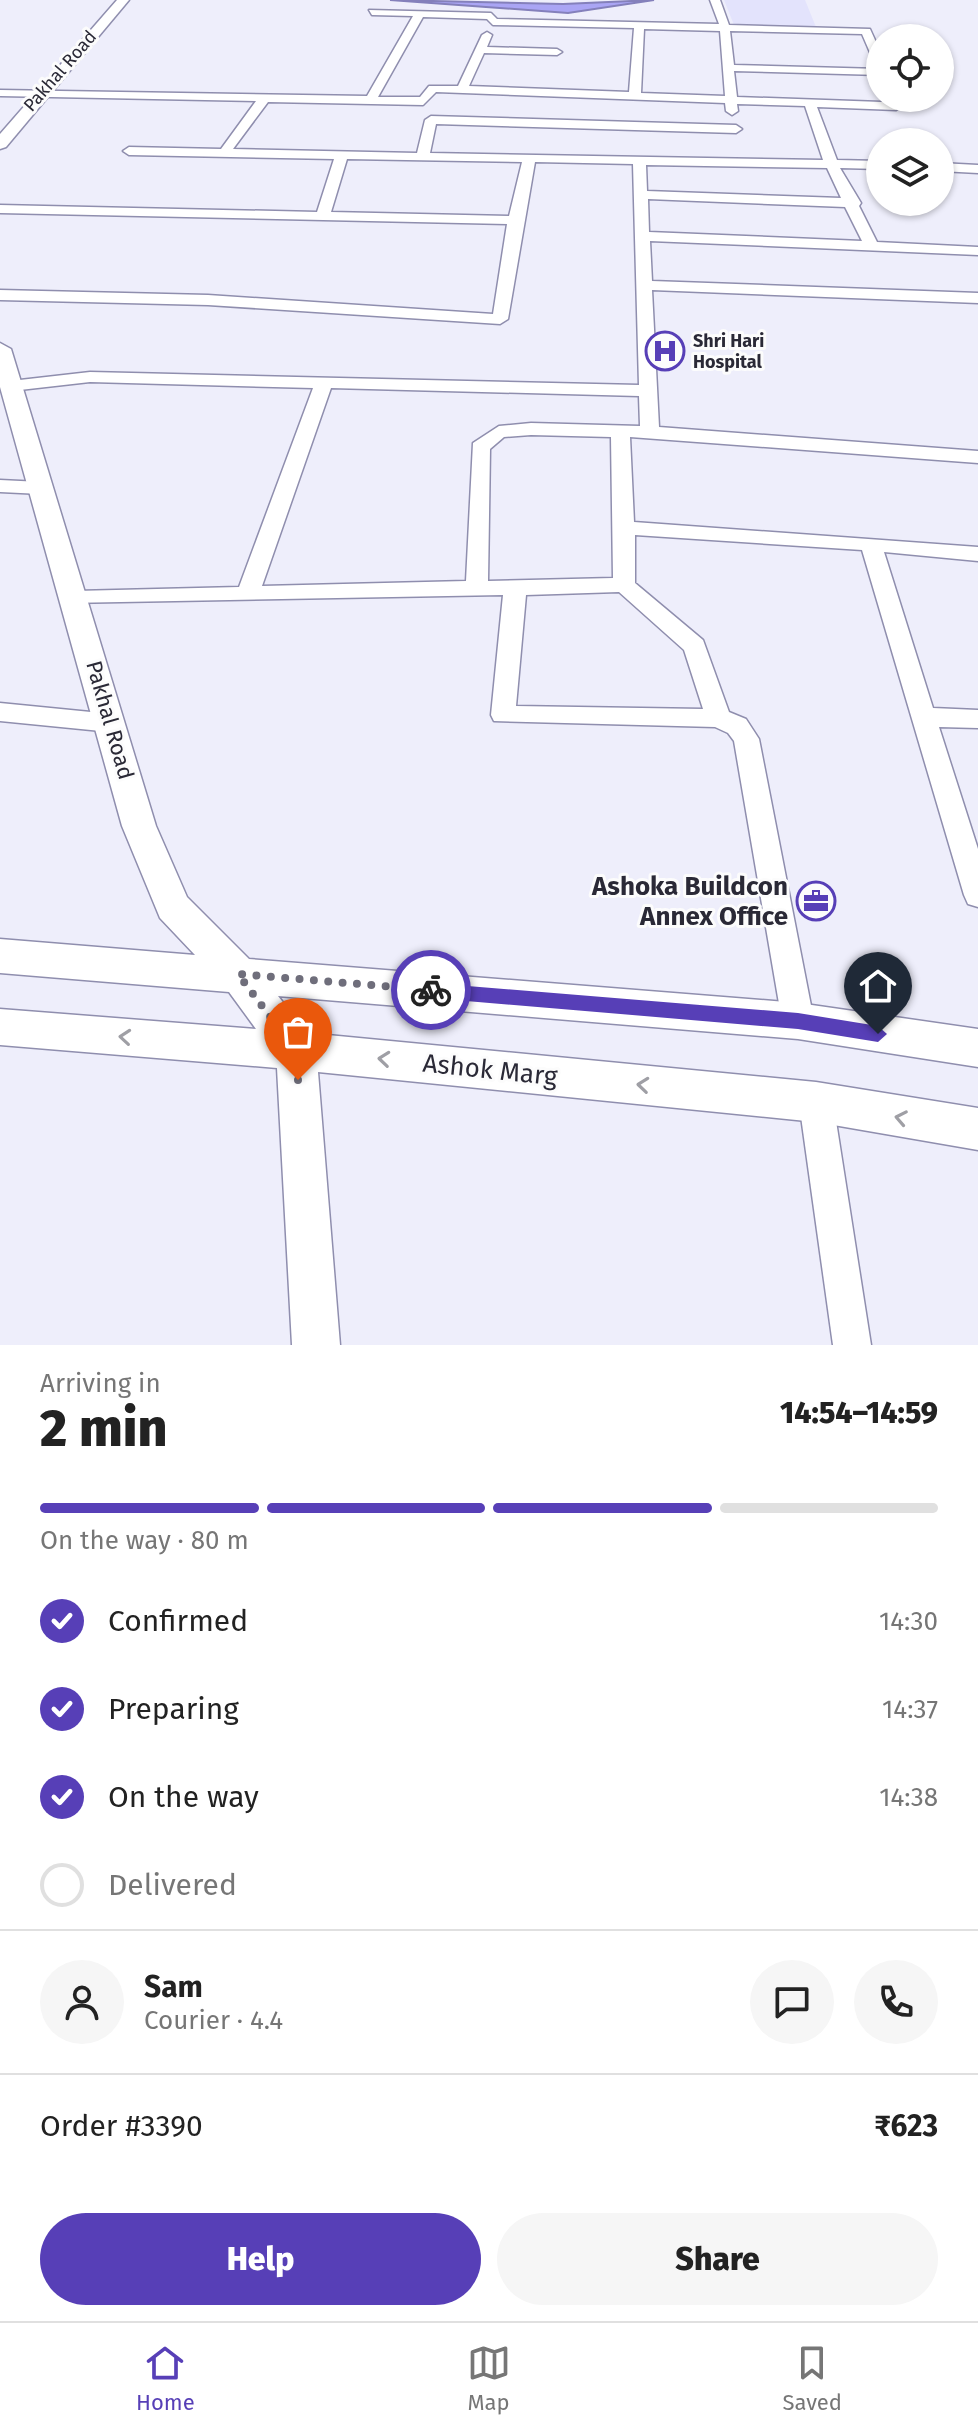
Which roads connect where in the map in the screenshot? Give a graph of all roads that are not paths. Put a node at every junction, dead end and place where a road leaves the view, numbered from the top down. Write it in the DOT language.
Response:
graph roads {
  1 [pos="123,0"];
  2 [pos="715,0"];
  3 [pos="372,12"];
  4 [pos="420,13"];
  5 [pos="493,22"];
  6 [pos="565,24"];
  7 [pos="639,26"];
  8 [pos="725,28"];
  9 [pos="793,29"];
  10 [pos="866,31"];
  11 [pos="797,42"];
  12 [pos="480,50"];
  13 [pos="557,52"];
  14 [pos="801,56"];
  15 [pos="554,65"];
  16 [pos="727,68"];
  17 [pos="805,70"];
  18 [pos="866,72"];
  19 [pos="550,79"];
  20 [pos="462,89"];
  21 [pos="547,92"];
  22 [pos="0,93"];
  23 [pos="41,95"];
  24 [pos="635,95"];
  25 [pos="266,96"];
  26 [pos="729,98"];
  27 [pos="371,99"];
  28 [pos="809,102"];
  29 [pos="866,105"];
  30 [pos="736,129"];
  31 [pos="0,144"];
  32 [pos="129,151"];
  33 [pos="224,153"];
  34 [pos="341,156"];
  35 [pos="423,156"];
  36 [pos="639,158"];
  37 [pos="529,159"];
  38 [pos="743,160"];
  39 [pos="831,163"];
  40 [pos="866,164"];
  41 [pos="954,168"];
  42 [pos="978,169"];
  43 [pos="639,195"];
  44 [pos="854,203"];
  45 [pos="0,209"];
  46 [pos="323,216"];
  47 [pos="515,220"];
  48 [pos="640,236"];
  49 [pos="872,247"];
  50 [pos="978,251"];
  51 [pos="642,285"];
  52 [pos="0,295"];
  53 [pos="978,298"];
  54 [pos="0,349"];
  55 [pos="324,382"];
  56 [pos="11,386"];
  57 [pos="648,391"];
  58 [pos="620,431"];
  59 [pos="650,432"];
  60 [pos="978,457"];
  61 [pos="0,486"];
  62 [pos="41,488"];
  63 [pos="624,528"];
  64 [pos="871,544"];
  65 [pos="978,554"];
  66 [pos="624,585"];
  67 [pos="477,588"];
  68 [pos="515,588"];
  69 [pos="248,594"];
  70 [pos="75,598"];
  71 [pos="0,712"];
  72 [pos="922,717"];
  73 [pos="718,718"];
  74 [pos="978,719"];
  75 [pos="111,723"];
  76 [pos="978,895"];
  77 [pos="0,956"];
  78 [pos="238,974"];
  79 [pos="798,1021"];
  80 [pos="0,1027"];
  81 [pos="978,1048"];
  82 [pos="296,1051"];
  83 [pos="816,1102"];
  84 [pos="978,1129"];
  85 [pos="316,1345"];
  86 [pos="852,1345"];
  1 -- 23 [label="street, Pakhal Road"];
  2 -- 8 [label="street"];
  3 -- 4 [label="street"];
  4 -- 5 [label="street"];
  4 -- 27 [label="street"];
  5 -- 6 [label="street"];
  5 -- 12 [label="street"];
  6 -- 7 [label="street"];
  6 -- 13 [label="street"];
  7 -- 8 [label="street"];
  7 -- 24 [label="street"];
  8 -- 9 [label="street"];
  8 -- 16 [label="street"];
  9 -- 10 [label="street"];
  9 -- 11 [label="street"];
  12 -- 13 [label="street"];
  12 -- 20 [label="street"];
  13 -- 15 [label="street"];
  14 -- 17 [label="street"];
  16 -- 17 [label="street"];
  16 -- 26 [label="street"];
  17 -- 18 [label="street"];
  19 -- 21 [label="street"];
  20 -- 21 [label="street"];
  20 -- 27 [label="street"];
  21 -- 24 [label="street"];
  22 -- 23 [label="street"];
  23 -- 25 [label="street"];
  23 -- 31 [label="street, Pakhal Road"];
  24 -- 26 [label="street"];
  25 -- 27 [label="street"];
  25 -- 33 [label="street"];
  26 -- 28 [label="street"];
  26 -- 30 [label="street"];
  28 -- 29 [label="street"];
  28 -- 39 [label="street"];
  30 -- 35 [label="street"];
  30 -- 38 [label="street"];
  32 -- 33 [label="street"];
  33 -- 34 [label="street"];
  34 -- 35 [label="street"];
  34 -- 46 [label="street"];
  35 -- 37 [label="street"];
  36 -- 37 [label="street"];
  36 -- 38 [label="street"];
  36 -- 43 [label="street"];
  37 -- 47 [label="street"];
  38 -- 39 [label="street"];
  39 -- 40 [label="street"];
  39 -- 44 [label="street"];
  41 -- 42 [label="street"];
  43 -- 44 [label="street"];
  43 -- 48 [label="street"];
  44 -- 49 [label="street"];
  45 -- 46 [label="street"];
  46 -- 47 [label="street"];
  47 -- 52 [label="street"];
  48 -- 49 [label="street"];
  48 -- 51 [label="street"];
  49 -- 50 [label="street"];
  51 -- 53 [label="street"];
  51 -- 57 [label="street"];
  54 -- 56 [label="street, Pakhal Road"];
  55 -- 56 [label="street"];
  55 -- 57 [label="street"];
  55 -- 69 [label="street"];
  56 -- 62 [label="street, Pakhal Road"];
  57 -- 59 [label="street"];
  58 -- 59 [label="street"];
  58 -- 63 [label="street"];
  58 -- 67 [label="street"];
  59 -- 60 [label="street"];
  61 -- 62 [label="street"];
  62 -- 70 [label="street, Pakhal Road"];
  63 -- 64 [label="street"];
  63 -- 66 [label="street"];
  64 -- 65 [label="street"];
  64 -- 72 [label="street"];
  66 -- 68 [label="street"];
  66 -- 73 [label="street"];
  67 -- 68 [label="street"];
  67 -- 69 [label="street"];
  68 -- 73 [label="street"];
  69 -- 70 [label="street"];
  70 -- 75 [label="street, Pakhal Road"];
  71 -- 75 [label="street"];
  72 -- 74 [label="street"];
  72 -- 76 [label="street"];
  73 -- 79 [label="street"];
  75 -- 78 [label="street, Pakhal Road"];
  77 -- 78 [label="street"];
  78 -- 79 [label="street"];
  78 -- 82 [label="street, Pakhal Road"];
  79 -- 81 [label="street"];
  82 -- 80 [label="street, Ashok Marg, one-way"];
  83 -- 82 [label="street, Ashok Marg, one-way"];
  82 -- 85 [label="street"];
  84 -- 83 [label="street, Ashok Marg, one-way"];
  83 -- 86 [label="street"];
}
